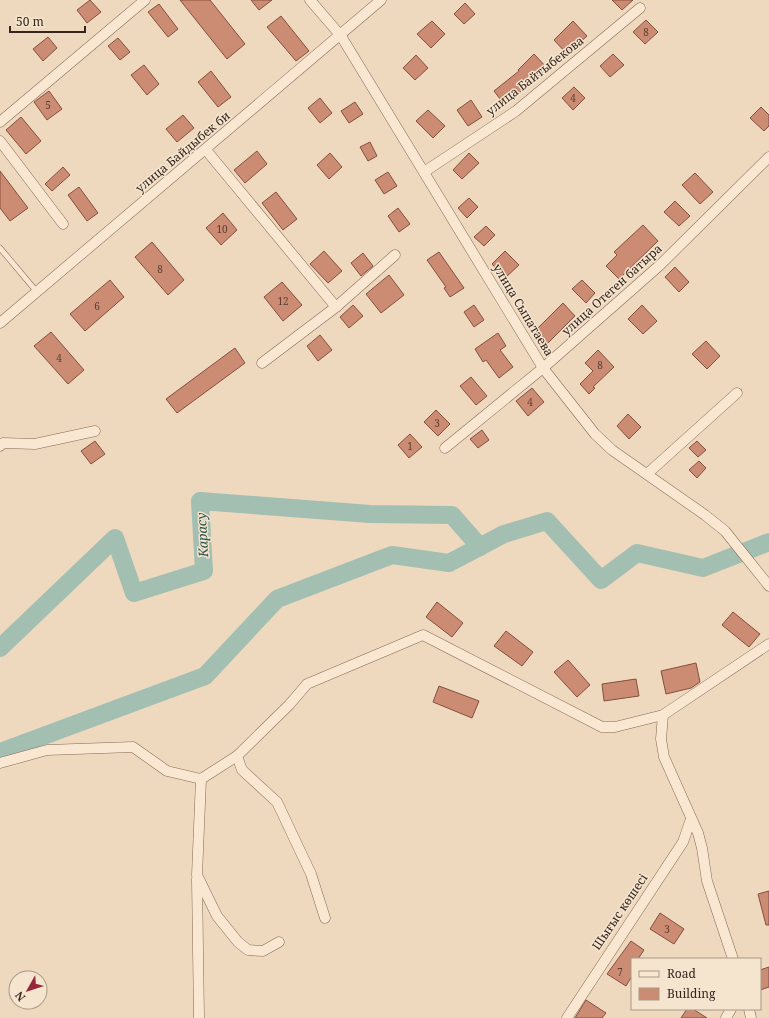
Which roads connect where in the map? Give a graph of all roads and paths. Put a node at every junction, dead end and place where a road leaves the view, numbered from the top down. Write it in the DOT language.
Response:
graph roads {
  1 [pos="145,0"];
  2 [pos="310,0"];
  3 [pos="381,0"];
  4 [pos="640,8"];
  5 [pos="341,36"];
  6 [pos="0,122"];
  7 [pos="0,140"];
  8 [pos="206,150"];
  9 [pos="769,157"];
  10 [pos="424,172"];
  11 [pos="63,224"];
  12 [pos="0,248"];
  13 [pos="395,255"];
  14 [pos="37,292"];
  15 [pos="336,307"];
  16 [pos="0,323"];
  17 [pos="262,363"];
  18 [pos="543,368"];
  19 [pos="737,393"];
  20 [pos="95,432"];
  21 [pos="1,443"];
  22 [pos="445,448"];
  23 [pos="647,474"];
  24 [pos="768,585"];
  25 [pos="769,644"];
  26 [pos="663,715"];
  27 [pos="237,756"];
  28 [pos="0,763"];
  29 [pos="201,779"];
  30 [pos="691,819"];
  31 [pos="198,875"];
  32 [pos="325,918"];
  33 [pos="278,942"];
  34 [pos="733,958"];
  35 [pos="199,1018"];
  36 [pos="567,1018"];
  1 -- 6 [label="street"];
  2 -- 5 [label="street, улица Сыпатаева"];
  3 -- 5 [label="street, улица Байдыбек би"];
  4 -- 10 [label="street, улица Байтыбекова"];
  5 -- 8 [label="street, улица Байдыбек би"];
  5 -- 10 [label="street, улица Сыпатаева"];
  7 -- 11 [label="street"];
  8 -- 14 [label="street, улица Байдыбек би"];
  8 -- 15 [label="street"];
  9 -- 18 [label="street, улица Отеген батыра"];
  10 -- 18 [label="street, улица Сыпатаева"];
  12 -- 14 [label="lane"];
  13 -- 15 [label="street"];
  14 -- 16 [label="street, улица Байдыбек би"];
  15 -- 17 [label="street"];
  18 -- 22 [label="street, улица Отеген батыра"];
  18 -- 23 [label="street, улица Сыпатаева"];
  19 -- 23 [label="street"];
  20 -- 21 [label="street"];
  23 -- 24 [label="street, улица Сыпатаева"];
  25 -- 26 [label="street"];
  26 -- 27 [label="street"];
  26 -- 30 [label="street"];
  27 -- 29 [label="street"];
  27 -- 32 [label="street"];
  28 -- 29 [label="street"];
  29 -- 31 [label="street"];
  30 -- 34 [label="street"];
  30 -- 36 [label="street, Шығыс көшесі"];
  31 -- 33 [label="street"];
  31 -- 35 [label="street"];
}
